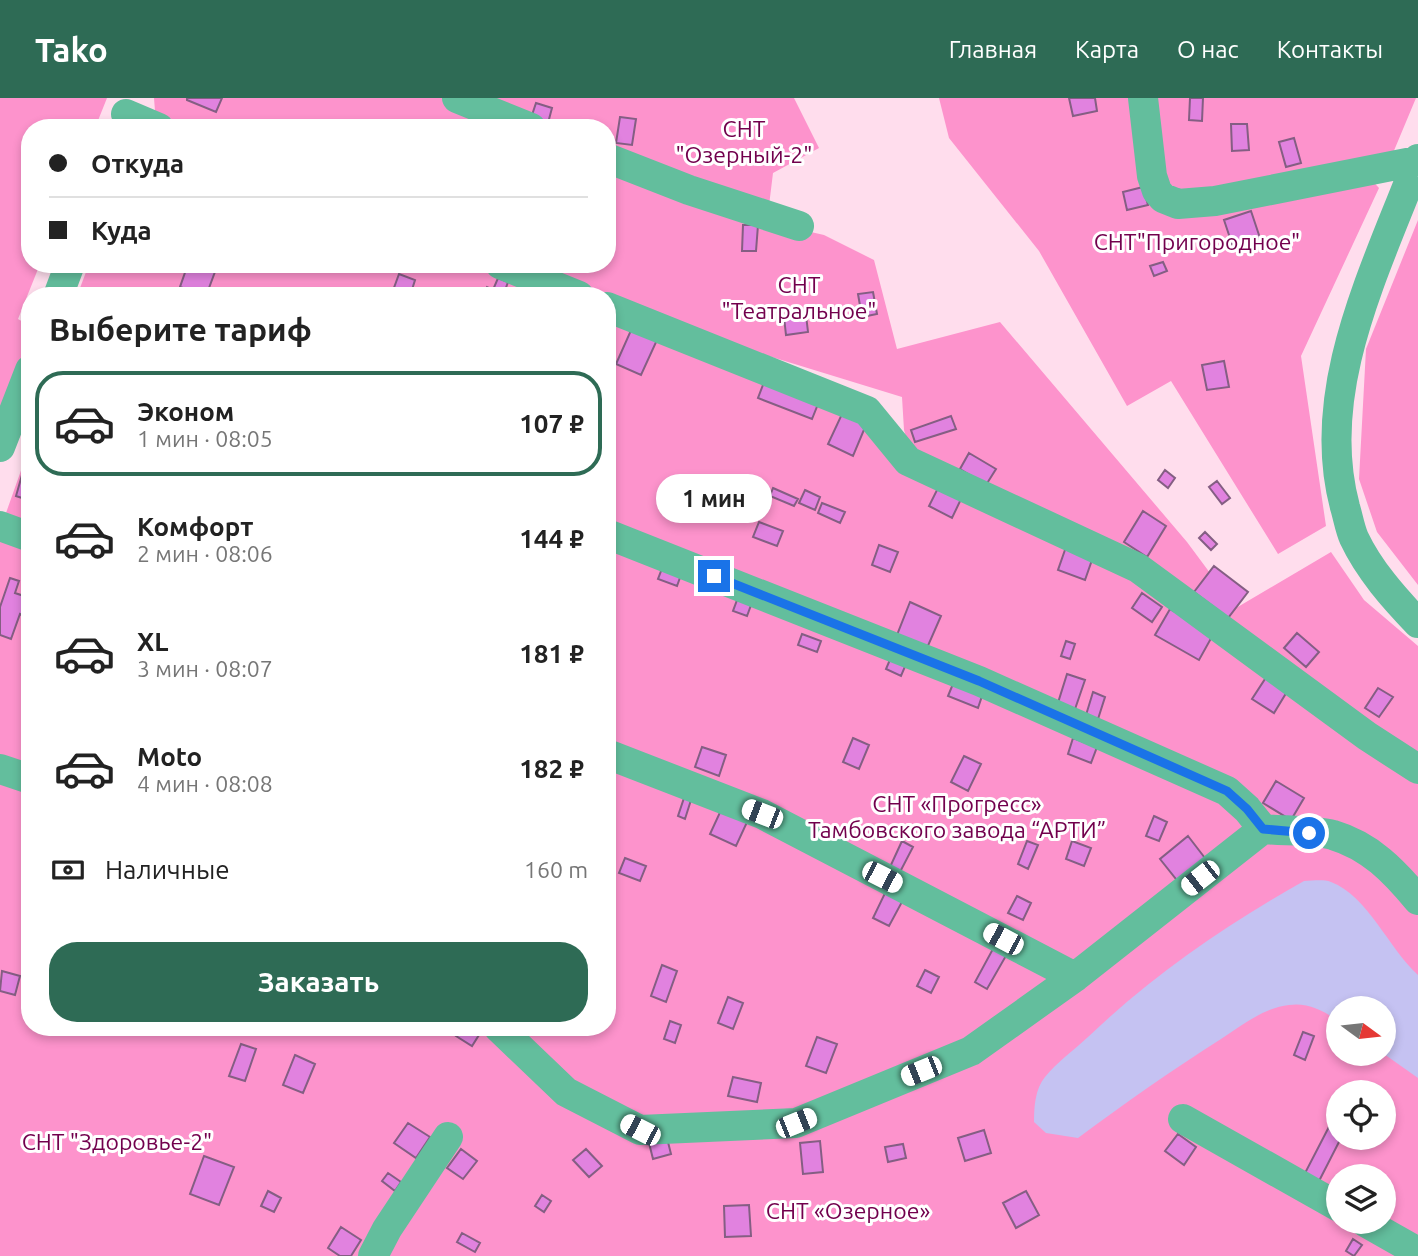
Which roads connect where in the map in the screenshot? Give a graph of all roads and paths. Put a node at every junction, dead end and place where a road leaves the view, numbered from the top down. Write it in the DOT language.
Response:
graph roads {
  1 [pos="457,98"];
  2 [pos="1143,98"];
  3 [pos="509,119"];
  4 [pos="1418,160"];
  5 [pos="616,162"];
  6 [pos="799,226"];
  7 [pos="522,273"];
  8 [pos="557,287"];
  9 [pos="616,311"];
  10 [pos="21,393"];
  11 [pos="0,447"];
  12 [pos="0,526"];
  13 [pos="21,534"];
  14 [pos="616,538"];
  15 [pos="1418,623"];
  16 [pos="616,757"];
  17 [pos="0,769"];
  18 [pos="1418,769"];
  19 [pos="21,776"];
  20 [pos="1263,829"];
  21 [pos="1418,900"];
  22 [pos="1075,977"];
  23 [pos="507,1036"];
  24 [pos="1183,1119"];
  25 [pos="448,1137"];
  26 [pos="1326,1200"];
  27 [pos="1386,1234"];
  28 [pos="1418,1252"];
  29 [pos="373,1256"];
  1 -- 3 [label="street"];
  2 -- 4 [label="street"];
  4 -- 15 [label="street"];
  5 -- 6 [label="street"];
  7 -- 8 [label="street"];
  9 -- 18 [label="street"];
  10 -- 11 [label="street"];
  12 -- 13 [label="street"];
  14 -- 20 [label="street"];
  16 -- 22 [label="street"];
  17 -- 19 [label="street"];
  20 -- 21 [label="street"];
  20 -- 22 [label="street"];
  22 -- 23 [label="street"];
  24 -- 26 [label="street"];
  25 -- 29 [label="street"];
  27 -- 28 [label="street"];
}
